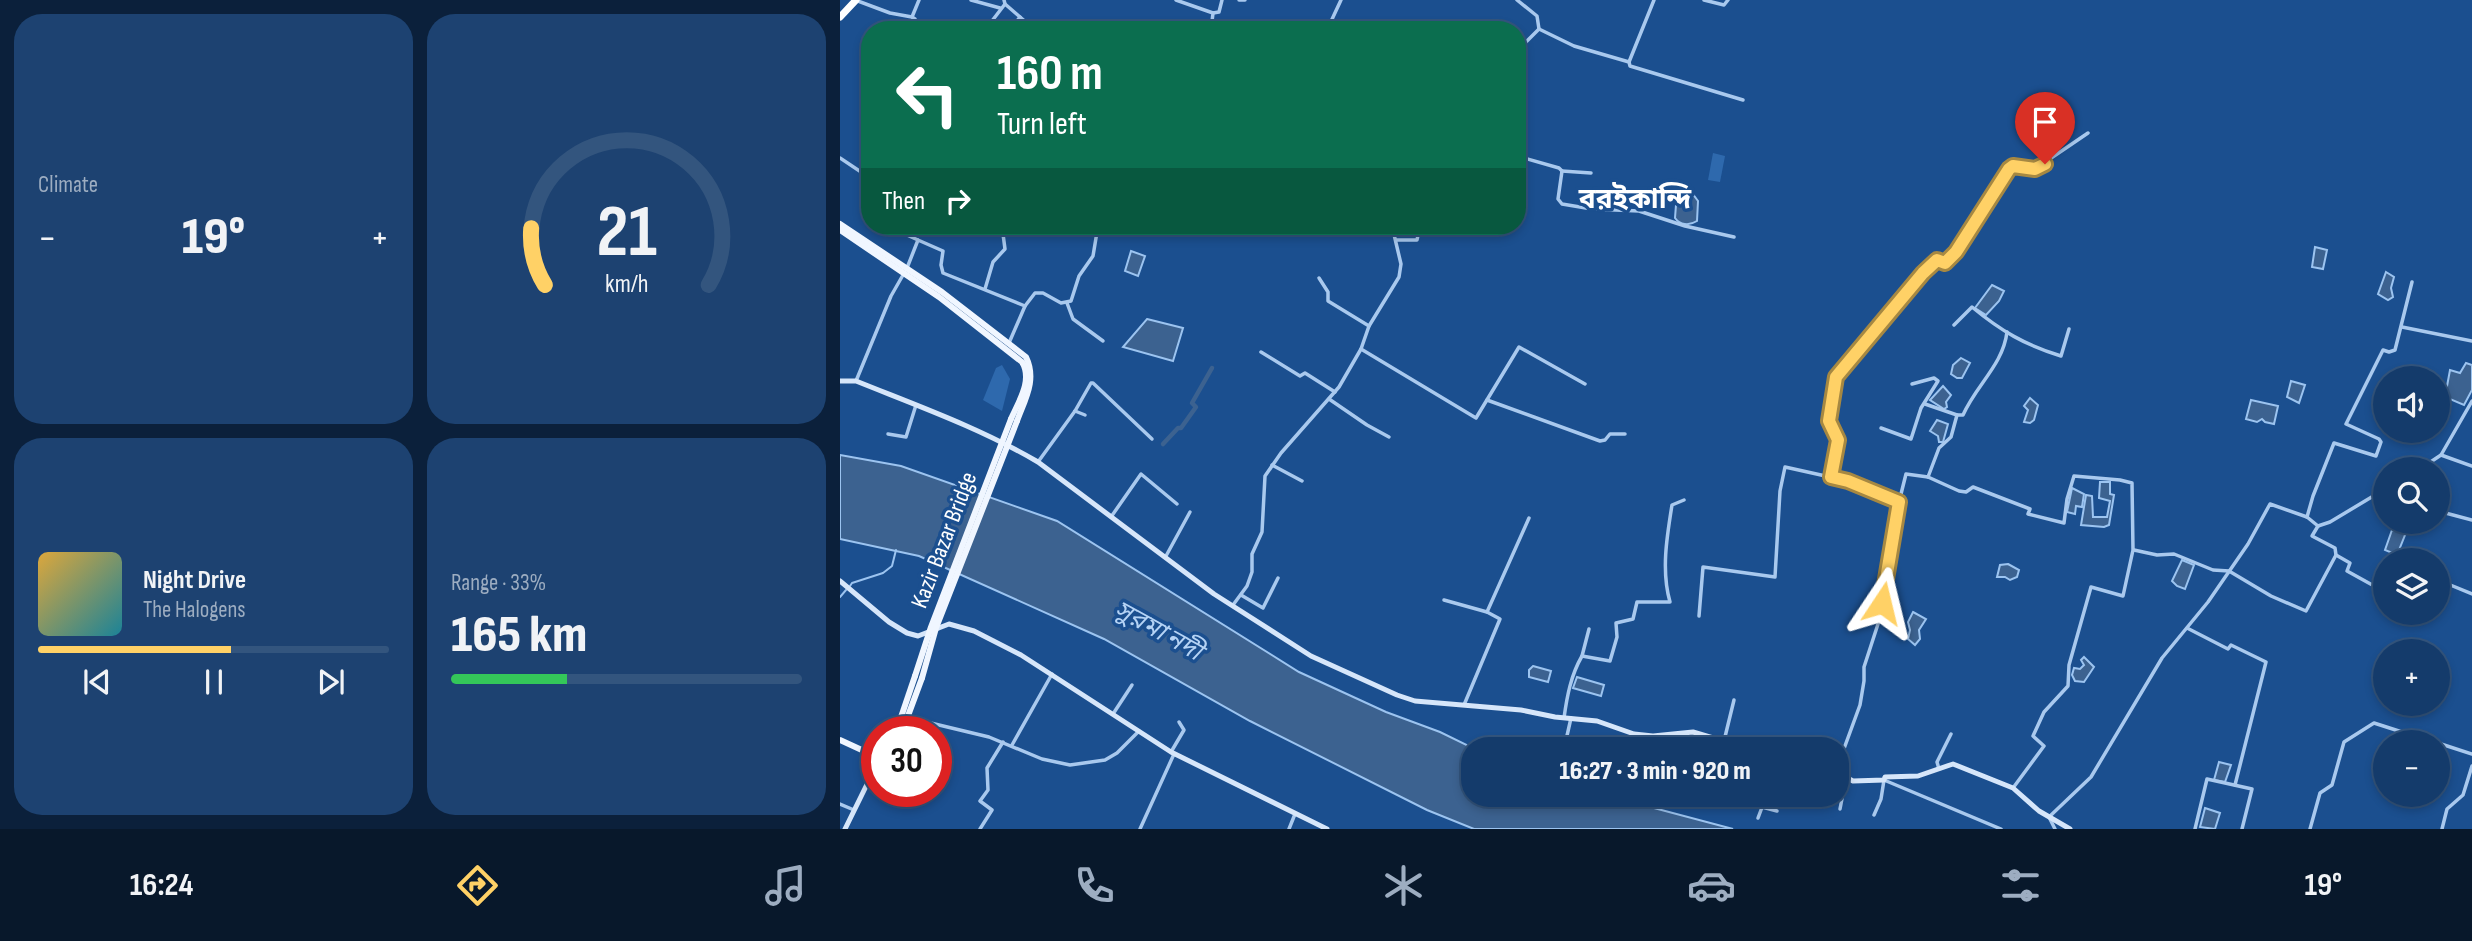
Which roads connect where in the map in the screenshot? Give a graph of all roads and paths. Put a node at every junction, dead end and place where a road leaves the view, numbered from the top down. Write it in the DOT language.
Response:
graph roads {
  1 [pos="845,0"];
  2 [pos="919,0"];
  3 [pos="971,0"];
  4 [pos="1175,0"];
  5 [pos="1222,0"];
  6 [pos="1239,0"];
  7 [pos="1245,0"];
  8 [pos="1341,0"];
  9 [pos="1517,0"];
  10 [pos="1654,0"];
  11 [pos="1704,0"];
  12 [pos="1728,0"];
  13 [pos="855,1"];
  14 [pos="1005,2"];
  15 [pos="1000,9"];
  16 [pos="1213,13"];
  17 [pos="840,17"];
  18 [pos="912,17"];
  19 [pos="1020,18"];
  20 [pos="914,21"];
  21 [pos="991,21"];
  22 [pos="1018,21"];
  23 [pos="1024,21"];
  24 [pos="1212,21"];
  25 [pos="1331,21"];
  26 [pos="1539,29"];
  27 [pos="1526,42"];
  28 [pos="1629,62"];
  29 [pos="1744,100"];
  30 [pos="2088,133"];
  31 [pos="840,158"];
  32 [pos="1526,159"];
  33 [pos="1562,171"];
  34 [pos="861,172"];
  35 [pos="1591,173"];
  36 [pos="840,227"];
  37 [pos="907,235"];
  38 [pos="1003,235"];
  39 [pos="1097,235"];
  40 [pos="1395,235"];
  41 [pos="1418,235"];
  42 [pos="1734,237"];
  43 [pos="918,240"];
  44 [pos="1396,240"];
  45 [pos="906,271"];
  46 [pos="1319,278"];
  47 [pos="2412,282"];
  48 [pos="985,289"];
  49 [pos="1067,303"];
  50 [pos="1025,306"];
  51 [pos="1954,325"];
  52 [pos="1369,326"];
  53 [pos="2402,327"];
  54 [pos="2068,329"];
  55 [pos="2007,332"];
  56 [pos="1103,341"];
  57 [pos="2472,341"];
  58 [pos="1007,345"];
  59 [pos="1361,349"];
  60 [pos="1261,352"];
  61 [pos="840,381"];
  62 [pos="856,382"];
  63 [pos="1585,384"];
  64 [pos="1912,384"];
  65 [pos="1335,392"];
  66 [pos="1329,399"];
  67 [pos="1488,400"];
  68 [pos="2472,401"];
  69 [pos="1924,404"];
  70 [pos="916,405"];
  71 [pos="1074,411"];
  72 [pos="2466,412"];
  73 [pos="1085,415"];
  74 [pos="1957,415"];
  75 [pos="2472,415"];
  76 [pos="1881,428"];
  77 [pos="888,434"];
  78 [pos="1625,434"];
  79 [pos="1388,437"];
  80 [pos="1152,439"];
  81 [pos="2441,456"];
  82 [pos="1038,462"];
  83 [pos="1272,464"];
  84 [pos="2472,466"];
  85 [pos="1831,477"];
  86 [pos="1928,477"];
  87 [pos="1302,481"];
  88 [pos="2373,496"];
  89 [pos="1684,500"];
  90 [pos="1899,502"];
  91 [pos="1177,504"];
  92 [pos="1190,512"];
  93 [pos="2450,514"];
  94 [pos="1111,517"];
  95 [pos="1529,517"];
  96 [pos="2307,517"];
  97 [pos="2472,520"];
  98 [pos="2318,526"];
  99 [pos="2133,550"];
  100 [pos="2336,555"];
  101 [pos="1166,556"];
  102 [pos="2229,571"];
  103 [pos="1278,578"];
  104 [pos="843,583"];
  105 [pos="2373,585"];
  106 [pos="2450,585"];
  107 [pos="2472,594"];
  108 [pos="1241,595"];
  109 [pos="1444,600"];
  110 [pos="1233,605"];
  111 [pos="1487,612"];
  112 [pos="1699,615"];
  113 [pos="2187,628"];
  114 [pos="1588,629"];
  115 [pos="1582,656"];
  116 [pos="1052,674"];
  117 [pos="919,677"];
  118 [pos="1132,685"];
  119 [pos="1734,700"];
  120 [pos="1464,705"];
  121 [pos="1114,714"];
  122 [pos="903,716"];
  123 [pos="907,716"];
  124 [pos="1567,718"];
  125 [pos="1180,722"];
  126 [pos="952,729"];
  127 [pos="2395,730"];
  128 [pos="1139,731"];
  129 [pos="1951,734"];
  130 [pos="1565,737"];
  131 [pos="1709,737"];
  132 [pos="1725,737"];
  133 [pos="1848,737"];
  134 [pos="840,740"];
  135 [pos="1003,742"];
  136 [pos="1012,746"];
  137 [pos="2450,747"];
  138 [pos="861,750"];
  139 [pos="1172,753"];
  140 [pos="2472,754"];
  141 [pos="2472,766"];
  142 [pos="1938,769"];
  143 [pos="1849,779"];
  144 [pos="1884,780"];
  145 [pos="2235,785"];
  146 [pos="2013,788"];
  147 [pos="861,796"];
  148 [pos="840,804"];
  149 [pos="1762,807"];
  150 [pos="854,810"];
  151 [pos="1777,811"];
  152 [pos="1295,814"];
  153 [pos="1874,815"];
  154 [pos="2049,817"];
  155 [pos="1758,818"];
  156 [pos="845,829"];
  157 [pos="980,829"];
  158 [pos="1140,829"];
  159 [pos="1289,829"];
  160 [pos="1327,829"];
  161 [pos="2001,829"];
  162 [pos="2055,829"];
  163 [pos="2070,829"];
  164 [pos="2195,829"];
  165 [pos="2242,829"];
  166 [pos="2310,829"];
  167 [pos="2442,829"];
  1 -- 13 [label="street"];
  2 -- 18 [label="street"];
  3 -- 15 [label="street"];
  4 -- 16 [label="street"];
  5 -- 16 [label="street"];
  6 -- 7 [label="street"];
  8 -- 25 [label="street"];
  9 -- 26 [label="street"];
  10 -- 28 [label="street"];
  11 -- 12 [label="street"];
  13 -- 17 [label="highway"];
  13 -- 18 [label="street"];
  14 -- 15 [label="street"];
  14 -- 19 [label="street"];
  15 -- 21 [label="street"];
  16 -- 24 [label="street"];
  18 -- 20 [label="street"];
  19 -- 22 [label="street"];
  19 -- 23 [label="street"];
  26 -- 27 [label="street"];
  26 -- 28 [label="street"];
  28 -- 29 [label="street"];
  30 -- 85 [label="street"];
  31 -- 34 [label="street"];
  32 -- 33 [label="street"];
  33 -- 35 [label="street"];
  33 -- 42 [label="street"];
  36 -- 45 [label="main road"];
  37 -- 43 [label="street"];
  38 -- 48 [label="street"];
  39 -- 49 [label="street"];
  40 -- 44 [label="street"];
  41 -- 44 [label="street"];
  43 -- 45 [label="street"];
  43 -- 48 [label="street"];
  44 -- 52 [label="street"];
  45 -- 58 [label="main road"];
  45 -- 62 [label="street"];
  46 -- 52 [label="street"];
  47 -- 53 [label="street"];
  48 -- 50 [label="street"];
  49 -- 50 [label="street"];
  49 -- 56 [label="street"];
  50 -- 58 [label="street"];
  51 -- 55 [label="street"];
  52 -- 59 [label="street"];
  53 -- 57 [label="street"];
  53 -- 96 [label="street"];
  54 -- 55 [label="street"];
  55 -- 74 [label="street"];
  58 -- 117 [label="main road, bridge"];
  59 -- 65 [label="street"];
  59 -- 67 [label="street"];
  60 -- 65 [label="street"];
  61 -- 62 [label="street"];
  62 -- 70 [label="street"];
  63 -- 67 [label="street"];
  64 -- 69 [label="street"];
  65 -- 66 [label="street"];
  66 -- 79 [label="street"];
  66 -- 83 [label="street"];
  67 -- 78 [label="street"];
  68 -- 72 [label="street"];
  69 -- 74 [label="street"];
  69 -- 76 [label="street"];
  70 -- 77 [label="street"];
  70 -- 82 [label="street"];
  71 -- 73 [label="street"];
  71 -- 80 [label="street"];
  71 -- 82 [label="street"];
  72 -- 75 [label="street"];
  72 -- 81 [label="street"];
  74 -- 86 [label="street"];
  81 -- 84 [label="street"];
  82 -- 94 [label="street"];
  83 -- 87 [label="street"];
  83 -- 108 [label="street"];
  85 -- 90 [label="street"];
  85 -- 112 [label="street"];
  86 -- 90 [label="street"];
  86 -- 99 [label="street"];
  88 -- 98 [label="street"];
  89 -- 115 [label="street"];
  90 -- 133 [label="street"];
  91 -- 94 [label="street"];
  92 -- 101 [label="street"];
  93 -- 97 [label="street"];
  94 -- 101 [label="street"];
  95 -- 111 [label="street"];
  96 -- 98 [label="street"];
  96 -- 102 [label="street"];
  98 -- 100 [label="street"];
  99 -- 102 [label="street"];
  99 -- 146 [label="street"];
  100 -- 102 [label="street"];
  100 -- 105 [label="street"];
  101 -- 110 [label="street"];
  102 -- 113 [label="street"];
  103 -- 108 [label="street"];
  104 -- 116 [label="street"];
  106 -- 107 [label="street"];
  108 -- 110 [label="street"];
  109 -- 111 [label="street"];
  110 -- 120 [label="street"];
  111 -- 120 [label="street"];
  113 -- 145 [label="street"];
  113 -- 154 [label="street"];
  114 -- 115 [label="street"];
  115 -- 124 [label="street"];
  116 -- 121 [label="street"];
  116 -- 136 [label="street"];
  117 -- 122 [label="main road"];
  117 -- 123 [label="main road"];
  118 -- 121 [label="street"];
  119 -- 132 [label="street"];
  120 -- 124 [label="street"];
  121 -- 128 [label="street"];
  124 -- 130 [label="street"];
  124 -- 131 [label="street"];
  125 -- 139 [label="street"];
  126 -- 135 [label="street"];
  127 -- 166 [label="street"];
  128 -- 136 [label="street"];
  128 -- 139 [label="street"];
  129 -- 142 [label="street"];
  134 -- 138 [label="main road"];
  135 -- 136 [label="street"];
  135 -- 157 [label="street"];
  137 -- 140 [label="street"];
  139 -- 152 [label="street"];
  139 -- 158 [label="street"];
  141 -- 167 [label="street"];
  142 -- 144 [label="street"];
  142 -- 146 [label="street"];
  143 -- 144 [label="street"];
  144 -- 153 [label="street"];
  144 -- 161 [label="street"];
  145 -- 164 [label="street"];
  145 -- 165 [label="street"];
  146 -- 154 [label="street"];
  147 -- 150 [label="street"];
  148 -- 150 [label="street"];
  149 -- 151 [label="street"];
  149 -- 155 [label="street"];
  150 -- 156 [label="street"];
  152 -- 159 [label="street"];
  152 -- 160 [label="street"];
  154 -- 162 [label="street"];
  154 -- 163 [label="street"];
}
